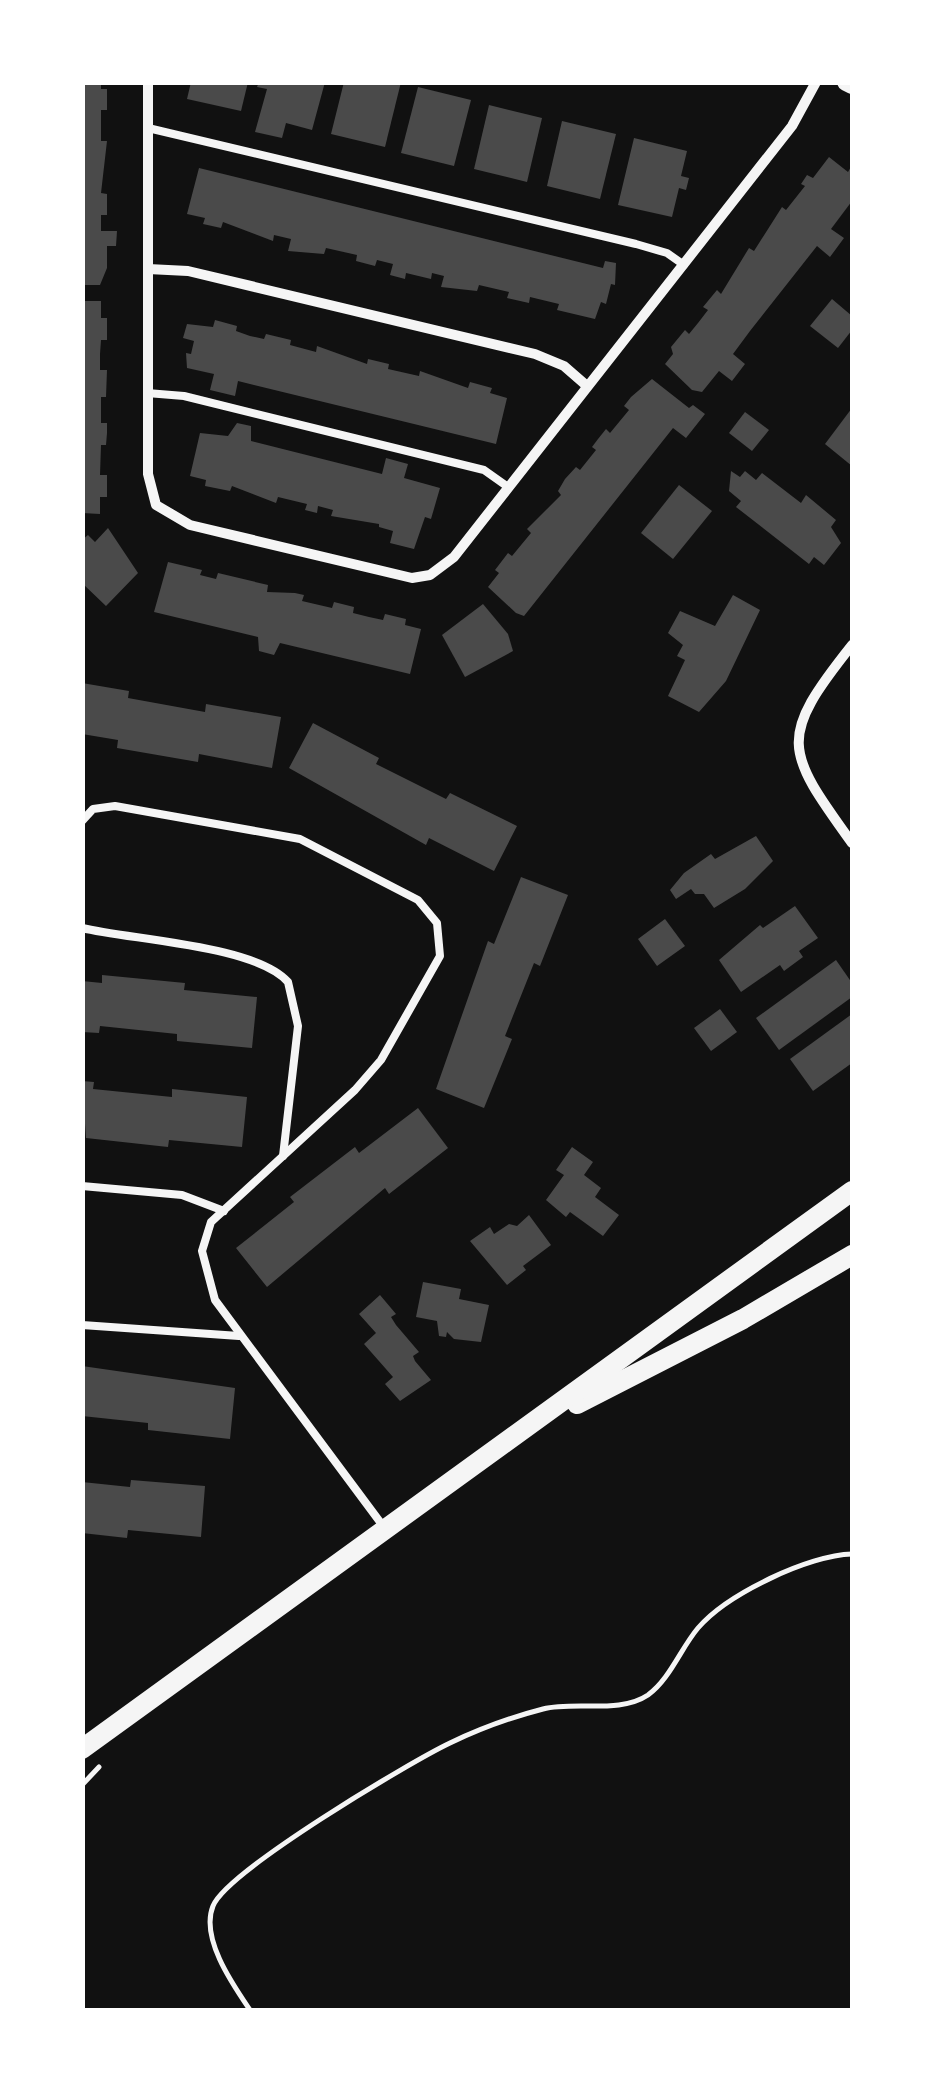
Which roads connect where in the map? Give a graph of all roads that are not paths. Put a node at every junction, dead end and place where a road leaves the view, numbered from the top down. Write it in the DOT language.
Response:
graph roads {
  1 [pos="148,82"];
  2 [pos="816,82"];
  3 [pos="846,82"];
  4 [pos="852,86"];
  5 [pos="148,128"];
  6 [pos="684,265"];
  7 [pos="148,268"];
  8 [pos="587,386"];
  9 [pos="147,394"];
  10 [pos="508,488"];
  11 [pos="852,644"];
  12 [pos="82,820"];
  13 [pos="852,843"];
  14 [pos="82,928"];
  15 [pos="283,1156"];
  16 [pos="82,1186"];
  17 [pos="852,1191"];
  18 [pos="224,1212"];
  19 [pos="852,1255"];
  20 [pos="82,1325"];
  21 [pos="239,1336"];
  22 [pos="517,1434"];
  23 [pos="384,1528"];
  24 [pos="83,1748"];
  1 -- 5 [label="street"];
  2 -- 6 [label="street"];
  3 -- 4 [label="street"];
  5 -- 6 [label="lane"];
  5 -- 7 [label="street"];
  6 -- 8 [label="street"];
  7 -- 8 [label="street"];
  7 -- 9 [label="street"];
  8 -- 10 [label="street"];
  9 -- 10 [label="lane"];
  9 -- 10 [label="street"];
  11 -- 13 [label="street"];
  12 -- 15 [label="lane"];
  14 -- 15 [label="lane"];
  15 -- 18 [label="lane"];
  16 -- 18 [label="lane"];
  17 -- 22 [label="main road"];
  18 -- 21 [label="lane"];
  19 -- 22 [label="main road"];
  20 -- 21 [label="lane"];
  21 -- 23 [label="lane"];
  22 -- 23 [label="main road"];
  23 -- 24 [label="main road"];
}
